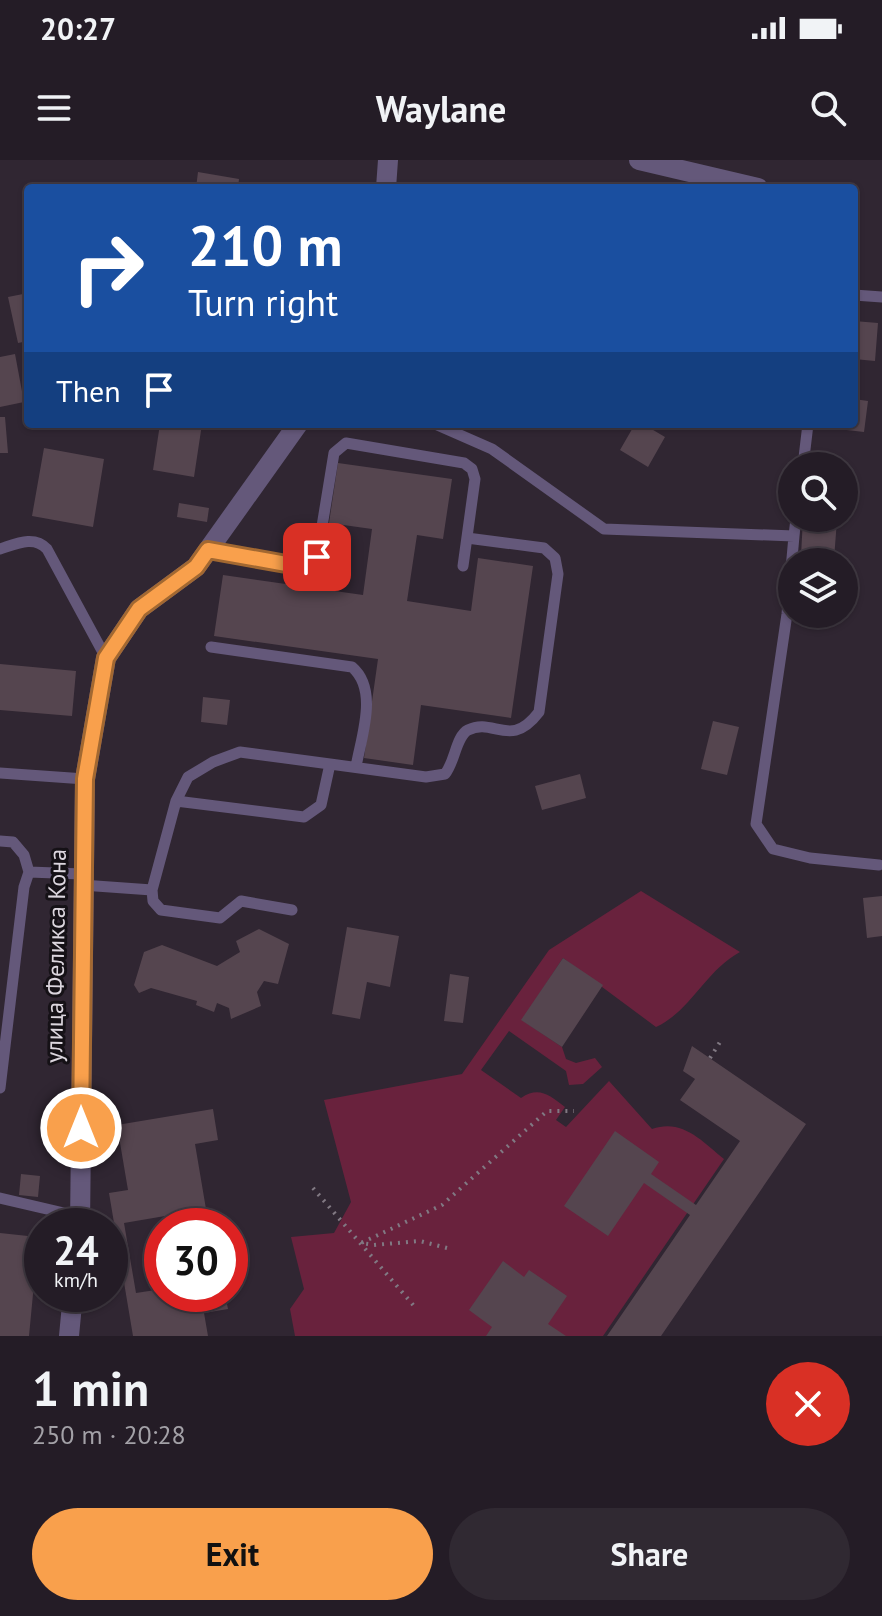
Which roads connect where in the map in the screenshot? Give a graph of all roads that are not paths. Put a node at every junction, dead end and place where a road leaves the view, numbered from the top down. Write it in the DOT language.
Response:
graph roads {
  1 [pos="388,160"];
  2 [pos="639,160"];
  3 [pos="386,184"];
  4 [pos="741,184"];
  5 [pos="858,295"];
  6 [pos="882,297"];
  7 [pos="295,428"];
  8 [pos="444,428"];
  9 [pos="808,428"];
  10 [pos="805,452"];
  11 [pos="794,532"];
  12 [pos="794,536"];
  13 [pos="467,538"];
  14 [pos="0,549"];
  15 [pos="208,550"];
  16 [pos="463,566"];
  17 [pos="211,647"];
  18 [pos="106,658"];
  19 [pos="330,764"];
  20 [pos="356,767"];
  21 [pos="0,773"];
  22 [pos="85,779"];
  23 [pos="176,801"];
  24 [pos="0,841"];
  25 [pos="879,865"];
  26 [pos="29,872"];
  27 [pos="82,879"];
  28 [pos="152,890"];
  29 [pos="292,910"];
  30 [pos="0,1088"];
  31 [pos="0,1198"];
  32 [pos="35,1208"];
  33 [pos="81,1208"];
  34 [pos="71,1312"];
  35 [pos="69,1336"];
  1 -- 3 [label="street"];
  2 -- 4 [label="street"];
  5 -- 6 [label="lane"];
  7 -- 15 [label="street, улица Феликса Кона"];
  8 -- 12 [label="lane"];
  9 -- 10 [label="lane"];
  11 -- 12 [label="lane"];
  12 -- 25 [label="lane"];
  13 -- 15 [label="lane"];
  13 -- 16 [label="lane"];
  13 -- 20 [label="lane"];
  14 -- 18 [label="lane"];
  15 -- 18 [label="street, улица Феликса Кона"];
  17 -- 20 [label="lane"];
  18 -- 22 [label="street, улица Феликса Кона"];
  19 -- 20 [label="lane"];
  19 -- 23 [label="lane"];
  19 -- 23 [label="lane"];
  21 -- 22 [label="lane"];
  22 -- 27 [label="street, улица Феликса Кона"];
  23 -- 28 [label="lane"];
  24 -- 26 [label="lane"];
  26 -- 27 [label="lane"];
  26 -- 30 [label="lane"];
  27 -- 28 [label="lane"];
  27 -- 33 [label="street, улица Феликса Кона"];
  28 -- 29 [label="lane"];
  31 -- 32 [label="lane"];
  34 -- 35 [label="street"];
}
